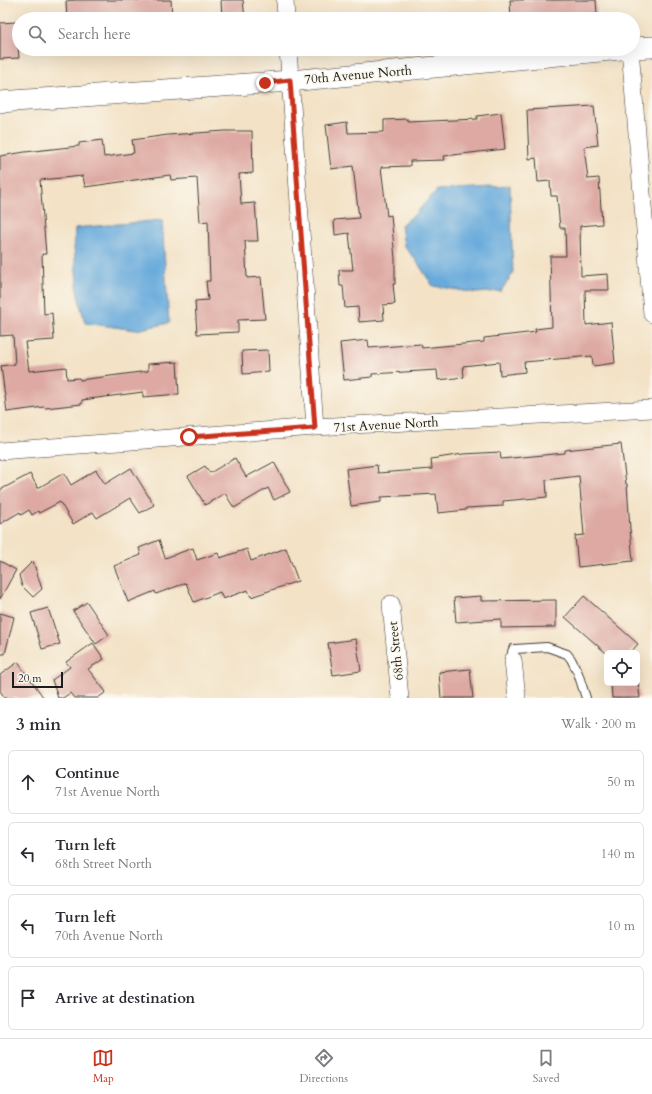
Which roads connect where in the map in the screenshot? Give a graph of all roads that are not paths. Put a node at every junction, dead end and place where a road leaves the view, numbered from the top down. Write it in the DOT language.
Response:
graph roads {
  1 [pos="285,0"];
  2 [pos="286,12"];
  3 [pos="652,47"];
  4 [pos="640,48"];
  5 [pos="288,56"];
  6 [pos="546,56"];
  7 [pos="631,56"];
  8 [pos="290,80"];
  9 [pos="0,102"];
  10 [pos="652,314"];
  11 [pos="652,409"];
  12 [pos="315,428"];
  13 [pos="0,451"];
  14 [pos="391,604"];
  15 [pos="513,660"];
  16 [pos="400,698"];
  17 [pos="517,698"];
  18 [pos="586,698"];
  1 -- 2 [label="street"];
  3 -- 4 [label="street"];
  5 -- 8 [label="street"];
  6 -- 8 [label="street, 70th Avenue North"];
  7 -- 10 [label="street"];
  8 -- 9 [label="street, 70th Avenue North"];
  8 -- 12 [label="street"];
  11 -- 12 [label="street, 71st Avenue North"];
  12 -- 13 [label="street, 71st Avenue North"];
  14 -- 16 [label="street, 68th Street"];
  15 -- 17 [label="street"];
  15 -- 18 [label="lane"];
}
